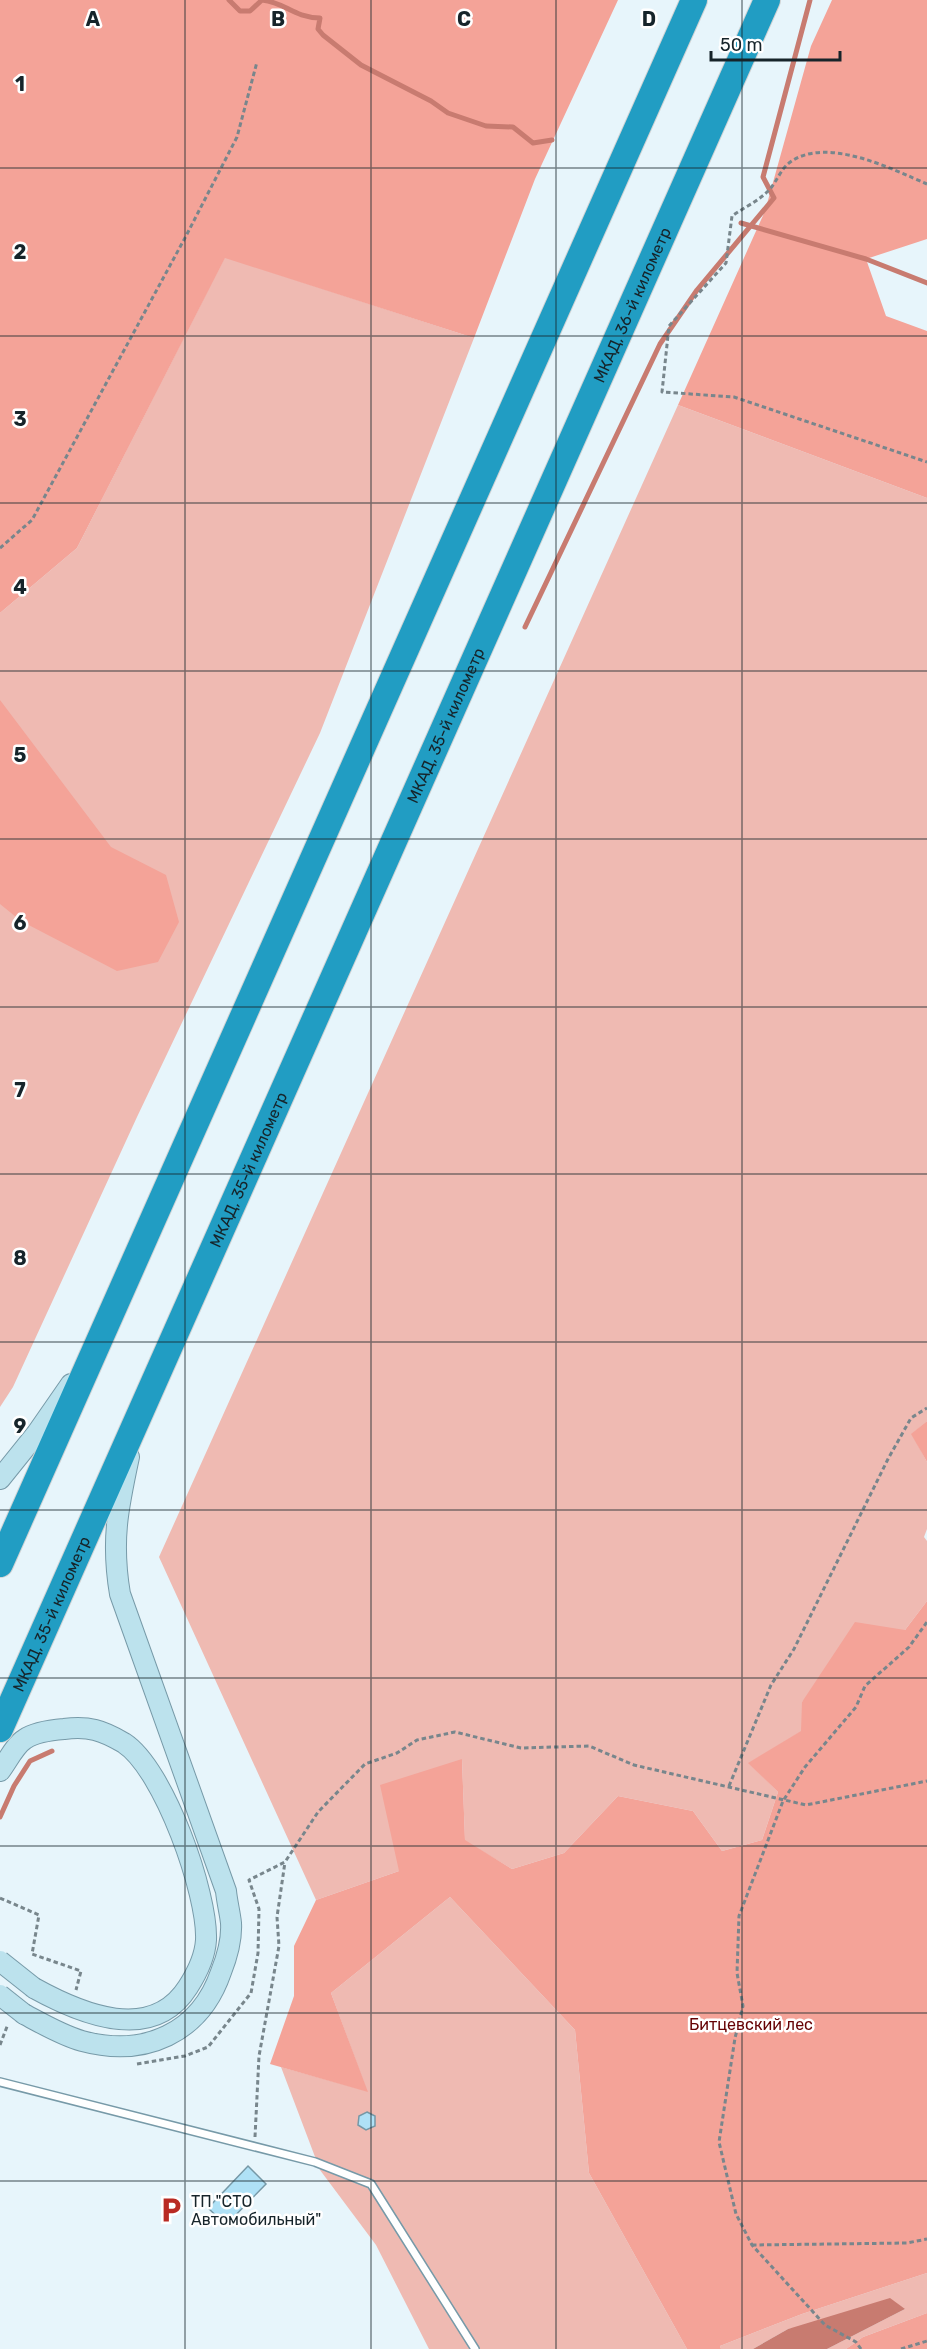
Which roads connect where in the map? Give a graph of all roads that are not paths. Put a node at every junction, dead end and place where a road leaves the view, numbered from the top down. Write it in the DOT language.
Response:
graph roads {
  1 [pos="694,0"];
  2 [pos="767,0"];
  3 [pos="497,610"];
  4 [pos="110,1316"];
  5 [pos="157,1375"];
  6 [pos="0,1479"];
  7 [pos="0,1564"];
  8 [pos="0,1730"];
  9 [pos="0,1771"];
  10 [pos="0,1961"];
  11 [pos="0,1995"];
  12 [pos="0,2082"];
  13 [pos="475,2349"];
  1 -- 4 [label="highway"];
  2 -- 3 [label="highway, МКАД, 36-й километр"];
  3 -- 5 [label="highway, МКАД, 35-й километр"];
  4 -- 6 [label="main road"];
  4 -- 7 [label="highway"];
  5 -- 8 [label="highway, МКАД, 35-й километр"];
  5 -- 11 [label="main road, bridge"];
  9 -- 10 [label="main road, bridge"];
  12 -- 13 [label="lane"];
}
